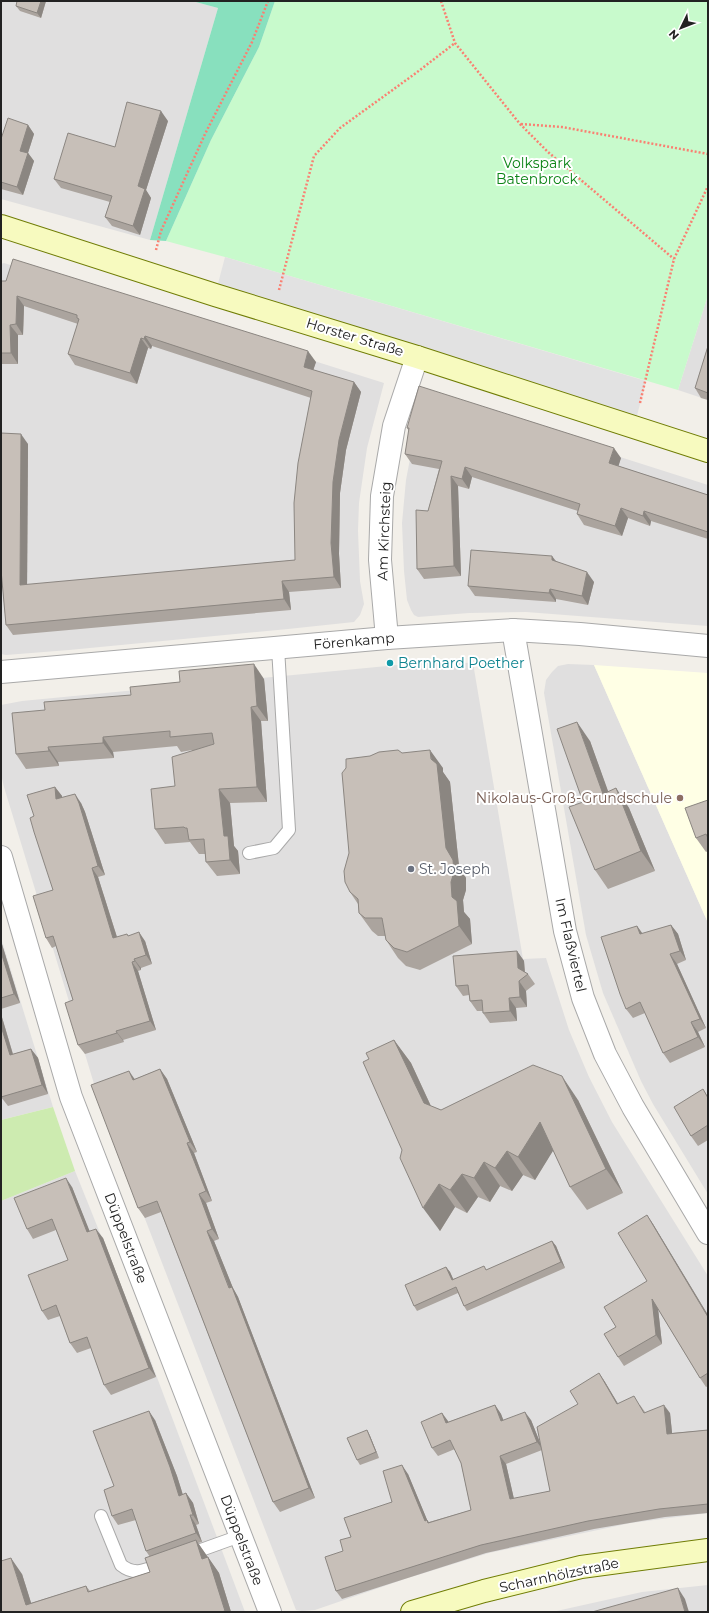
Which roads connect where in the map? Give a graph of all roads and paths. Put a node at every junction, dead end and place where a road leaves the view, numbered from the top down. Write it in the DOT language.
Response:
graph roads {
  1 [pos="268,1"];
  2 [pos="441,1"];
  3 [pos="455,43"];
  4 [pos="520,124"];
  5 [pos="708,154"];
  6 [pos="708,186"];
  7 [pos="1,226"];
  8 [pos="674,259"];
  9 [pos="151,274"];
  10 [pos="273,312"];
  11 [pos="417,357"];
  12 [pos="634,427"];
  13 [pos="708,451"];
  14 [pos="513,630"];
  15 [pos="383,639"];
  16 [pos="708,646"];
  17 [pos="278,648"];
  18 [pos="1,672"];
  19 [pos="249,853"];
  20 [pos="1,857"];
  21 [pos="708,1233"];
  22 [pos="100,1516"];
  23 [pos="240,1536"];
  24 [pos="708,1550"];
  25 [pos="270,1612"];
  26 [pos="412,1612"];
  1 -- 9 [label="path"];
  2 -- 3 [label="path"];
  3 -- 4 [label="path"];
  3 -- 10 [label="path"];
  4 -- 5 [label="path"];
  4 -- 8 [label="path"];
  6 -- 8 [label="path"];
  7 -- 9 [label="main road, Horster Straße"];
  8 -- 12 [label="path"];
  9 -- 10 [label="main road, Horster Straße"];
  10 -- 11 [label="main road, Horster Straße"];
  11 -- 12 [label="main road, Horster Straße"];
  11 -- 15 [label="street, Am Kirchsteig"];
  12 -- 13 [label="main road, Horster Straße"];
  14 -- 15 [label="street, Förenkamp"];
  14 -- 16 [label="street, Förenkamp"];
  14 -- 21 [label="street, Im Flaßviertel"];
  15 -- 17 [label="street, Förenkamp"];
  17 -- 18 [label="street, Förenkamp"];
  17 -- 19 [label="lane"];
  20 -- 23 [label="street, Düppelstraße"];
  22 -- 23 [label="lane"];
  23 -- 25 [label="street, Düppelstraße"];
  24 -- 26 [label="main road, Scharnhölzstraße"];
}
